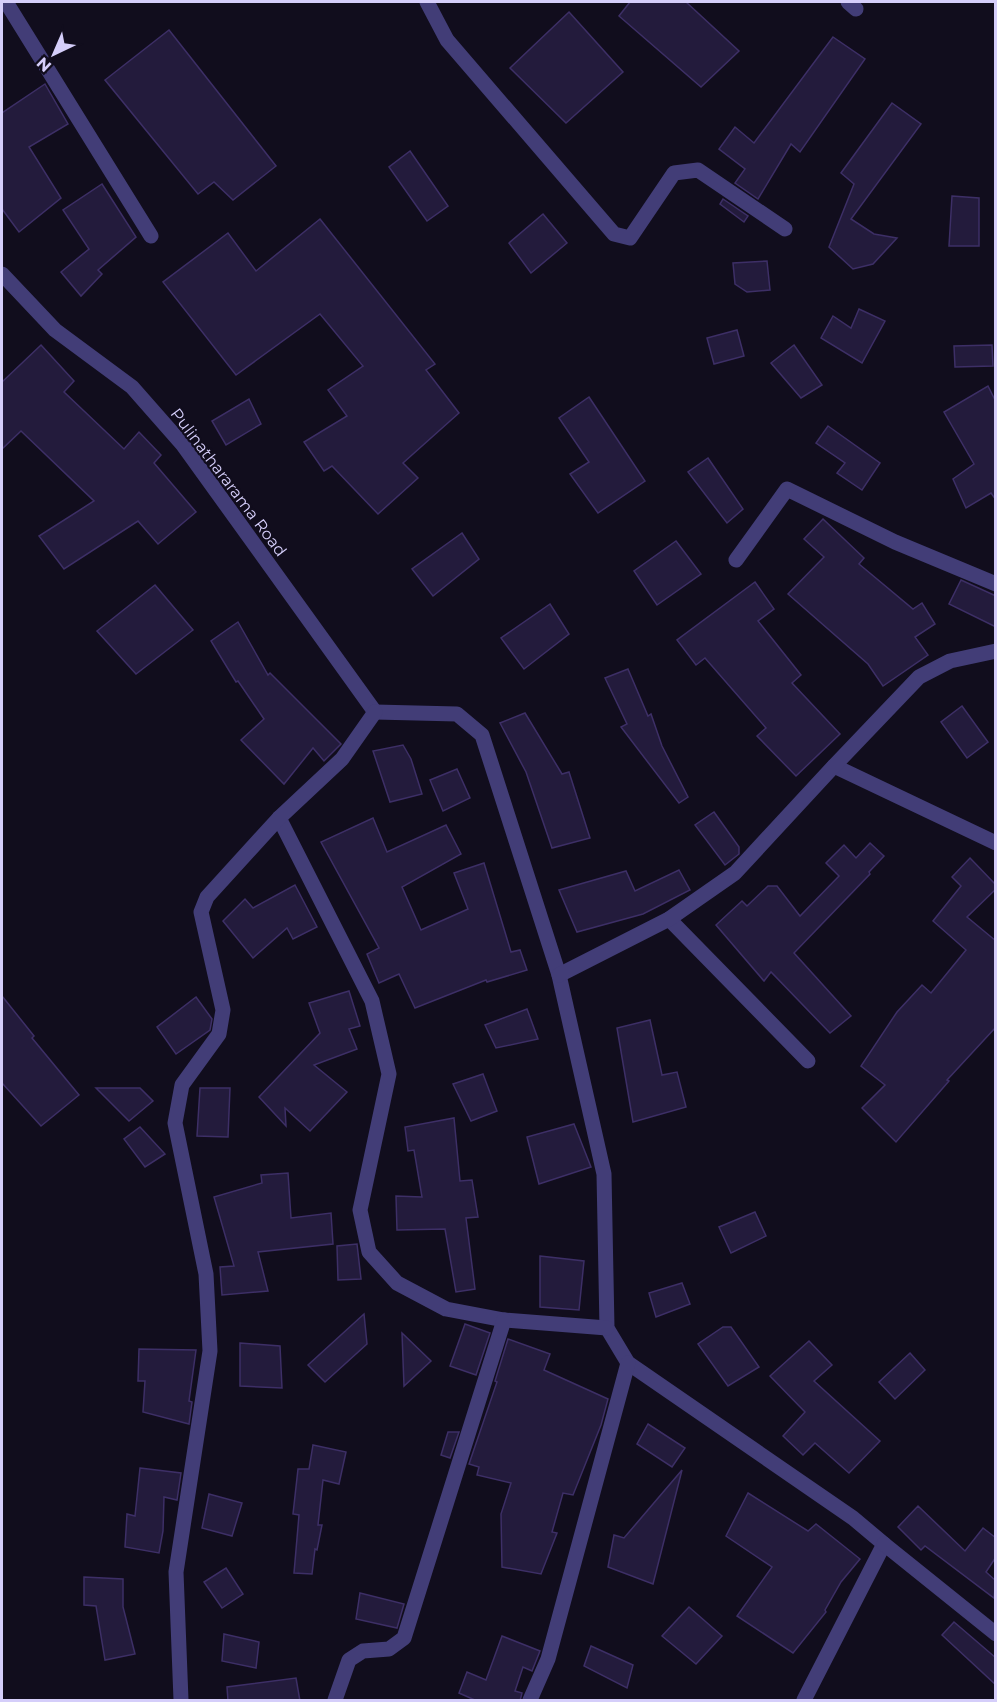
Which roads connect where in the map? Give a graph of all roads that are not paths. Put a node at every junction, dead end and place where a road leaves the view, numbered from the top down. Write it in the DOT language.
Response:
graph roads {
  1 [pos="6,2"];
  2 [pos="427,2"];
  3 [pos="785,229"];
  4 [pos="152,236"];
  5 [pos="2,274"];
  6 [pos="736,560"];
  7 [pos="996,584"];
  8 [pos="996,651"];
  9 [pos="375,712"];
  10 [pos="834,766"];
  11 [pos="279,818"];
  12 [pos="996,843"];
  13 [pos="669,919"];
  14 [pos="559,975"];
  15 [pos="808,1061"];
  16 [pos="504,1320"];
  17 [pos="607,1328"];
  18 [pos="628,1363"];
  19 [pos="884,1544"];
  20 [pos="996,1634"];
  21 [pos="182,1701"];
  22 [pos="335,1701"];
  23 [pos="530,1701"];
  24 [pos="804,1701"];
  1 -- 4 [label="street"];
  2 -- 3 [label="street"];
  5 -- 9 [label="street, Pulinathararama Road"];
  6 -- 7 [label="street"];
  8 -- 10 [label="street"];
  9 -- 11 [label="street"];
  9 -- 14 [label="street"];
  10 -- 12 [label="street"];
  10 -- 13 [label="street"];
  11 -- 16 [label="street"];
  11 -- 21 [label="street"];
  13 -- 14 [label="street"];
  13 -- 15 [label="street"];
  14 -- 17 [label="street"];
  16 -- 17 [label="street"];
  16 -- 22 [label="street"];
  17 -- 18 [label="street"];
  18 -- 19 [label="street"];
  18 -- 23 [label="street"];
  19 -- 20 [label="street"];
  19 -- 24 [label="street"];
}
